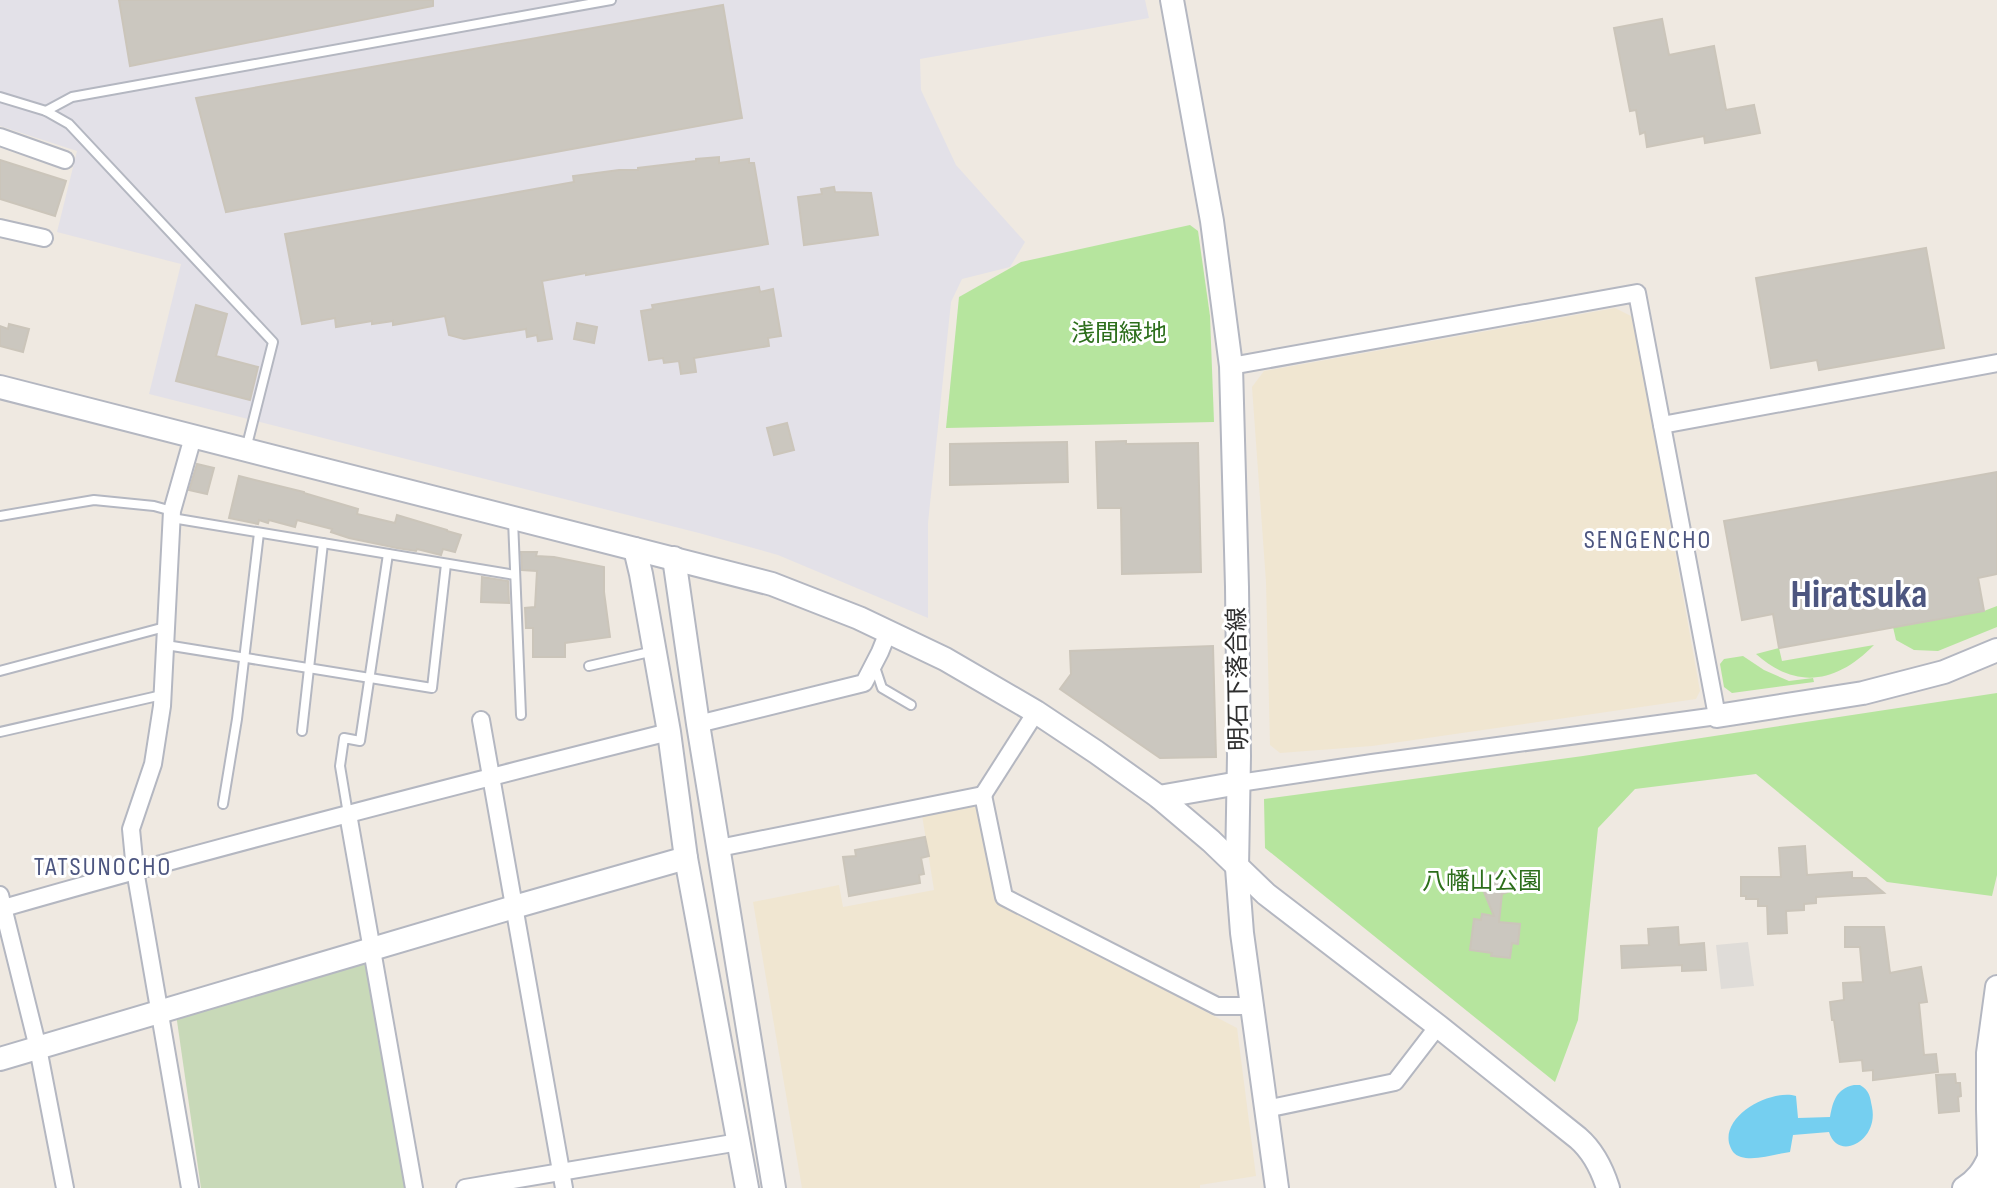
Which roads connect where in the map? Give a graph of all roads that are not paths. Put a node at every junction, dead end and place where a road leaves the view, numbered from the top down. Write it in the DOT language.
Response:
graph roads {
  1 [pos="611,0"];
  2 [pos="1172,0"];
  3 [pos="0,97"];
  4 [pos="46,111"];
  5 [pos="0,137"];
  6 [pos="65,160"];
  7 [pos="0,228"];
  8 [pos="44,238"];
  9 [pos="1997,363"];
  10 [pos="1231,366"];
  11 [pos="0,387"];
  12 [pos="1662,425"];
  13 [pos="193,437"];
  14 [pos="245,451"];
  15 [pos="172,514"];
  16 [pos="0,516"];
  17 [pos="513,518"];
  18 [pos="259,533"];
  19 [pos="323,543"];
  20 [pos="635,549"];
  21 [pos="388,554"];
  22 [pos="674,558"];
  23 [pos="446,564"];
  24 [pos="515,575"];
  25 [pos="167,626"];
  26 [pos="888,632"];
  27 [pos="166,645"];
  28 [pos="1997,650"];
  29 [pos="654,651"];
  30 [pos="244,657"];
  31 [pos="874,664"];
  32 [pos="589,666"];
  33 [pos="309,668"];
  34 [pos="0,671"];
  35 [pos="370,678"];
  36 [pos="163,695"];
  37 [pos="911,705"];
  38 [pos="1036,712"];
  39 [pos="521,715"];
  40 [pos="1717,716"];
  41 [pos="481,720"];
  42 [pos="698,724"];
  43 [pos="302,731"];
  44 [pos="0,732"];
  45 [pos="669,732"];
  46 [pos="491,778"];
  47 [pos="1239,783"];
  48 [pos="983,795"];
  49 [pos="1159,797"];
  50 [pos="223,804"];
  51 [pos="348,814"];
  52 [pos="719,848"];
  53 [pos="686,858"];
  54 [pos="1237,868"];
  55 [pos="135,870"];
  56 [pos="1,904"];
  57 [pos="514,907"];
  58 [pos="372,950"];
  59 [pos="1997,987"];
  60 [pos="1251,1006"];
  61 [pos="160,1012"];
  62 [pos="1438,1026"];
  63 [pos="38,1048"];
  64 [pos="1993,1052"];
  65 [pos="0,1059"];
  66 [pos="1266,1109"];
  67 [pos="739,1142"];
  68 [pos="1989,1158"];
  69 [pos="562,1180"];
  70 [pos="65,1188"];
  71 [pos="190,1188"];
  72 [pos="414,1188"];
  73 [pos="465,1188"];
  74 [pos="747,1188"];
  75 [pos="774,1188"];
  76 [pos="1277,1188"];
  77 [pos="1608,1188"];
  78 [pos="1964,1188"];
  79 [pos="1990,1188"];
  1 -- 4 [label="lane"];
  2 -- 10 [label="street, 明石下落合線"];
  3 -- 4 [label="lane"];
  4 -- 14 [label="lane"];
  5 -- 6 [label="street"];
  7 -- 8 [label="street"];
  9 -- 12 [label="street"];
  10 -- 12 [label="street"];
  10 -- 47 [label="street, 明石下落合線"];
  11 -- 13 [label="street"];
  12 -- 40 [label="street"];
  13 -- 14 [label="street"];
  13 -- 15 [label="street"];
  14 -- 17 [label="street"];
  15 -- 16 [label="lane"];
  15 -- 18 [label="lane"];
  15 -- 25 [label="street"];
  17 -- 20 [label="street"];
  17 -- 24 [label="lane"];
  18 -- 19 [label="lane"];
  18 -- 30 [label="lane"];
  19 -- 21 [label="lane"];
  19 -- 33 [label="lane"];
  20 -- 22 [label="street"];
  20 -- 29 [label="street"];
  21 -- 23 [label="lane"];
  21 -- 35 [label="lane"];
  22 -- 26 [label="street"];
  22 -- 42 [label="street"];
  23 -- 24 [label="lane"];
  23 -- 35 [label="lane"];
  24 -- 39 [label="lane"];
  25 -- 27 [label="street"];
  25 -- 34 [label="lane"];
  26 -- 31 [label="street"];
  26 -- 38 [label="street"];
  27 -- 30 [label="lane"];
  27 -- 36 [label="street"];
  28 -- 40 [label="street"];
  29 -- 32 [label="lane"];
  29 -- 45 [label="street"];
  30 -- 33 [label="lane"];
  30 -- 50 [label="lane"];
  31 -- 37 [label="lane"];
  31 -- 42 [label="street"];
  33 -- 35 [label="lane"];
  33 -- 43 [label="lane"];
  35 -- 51 [label="lane"];
  36 -- 44 [label="lane"];
  36 -- 55 [label="street"];
  38 -- 48 [label="street"];
  38 -- 49 [label="street"];
  40 -- 47 [label="street"];
  41 -- 46 [label="street"];
  42 -- 52 [label="street"];
  45 -- 46 [label="street"];
  45 -- 53 [label="street"];
  46 -- 51 [label="street"];
  46 -- 57 [label="street"];
  47 -- 49 [label="street"];
  47 -- 54 [label="street, 明石下落合線"];
  48 -- 52 [label="street"];
  48 -- 60 [label="street"];
  49 -- 54 [label="street"];
  51 -- 55 [label="street"];
  51 -- 58 [label="street"];
  52 -- 75 [label="street"];
  53 -- 57 [label="street"];
  53 -- 67 [label="street"];
  54 -- 60 [label="street, 明石下落合線"];
  54 -- 62 [label="street"];
  55 -- 56 [label="street"];
  55 -- 61 [label="street"];
  56 -- 63 [label="street"];
  57 -- 58 [label="street"];
  57 -- 69 [label="street"];
  58 -- 61 [label="street"];
  58 -- 72 [label="street"];
  59 -- 64 [label="street"];
  60 -- 66 [label="street, 明石下落合線"];
  61 -- 63 [label="street"];
  61 -- 71 [label="street"];
  62 -- 66 [label="street"];
  62 -- 77 [label="street"];
  63 -- 65 [label="street"];
  63 -- 70 [label="street"];
  64 -- 68 [label="street"];
  66 -- 76 [label="street, 明石下落合線"];
  67 -- 69 [label="street"];
  67 -- 74 [label="street"];
  68 -- 78 [label="street"];
  68 -- 79 [label="street"];
  69 -- 73 [label="street"];
}
